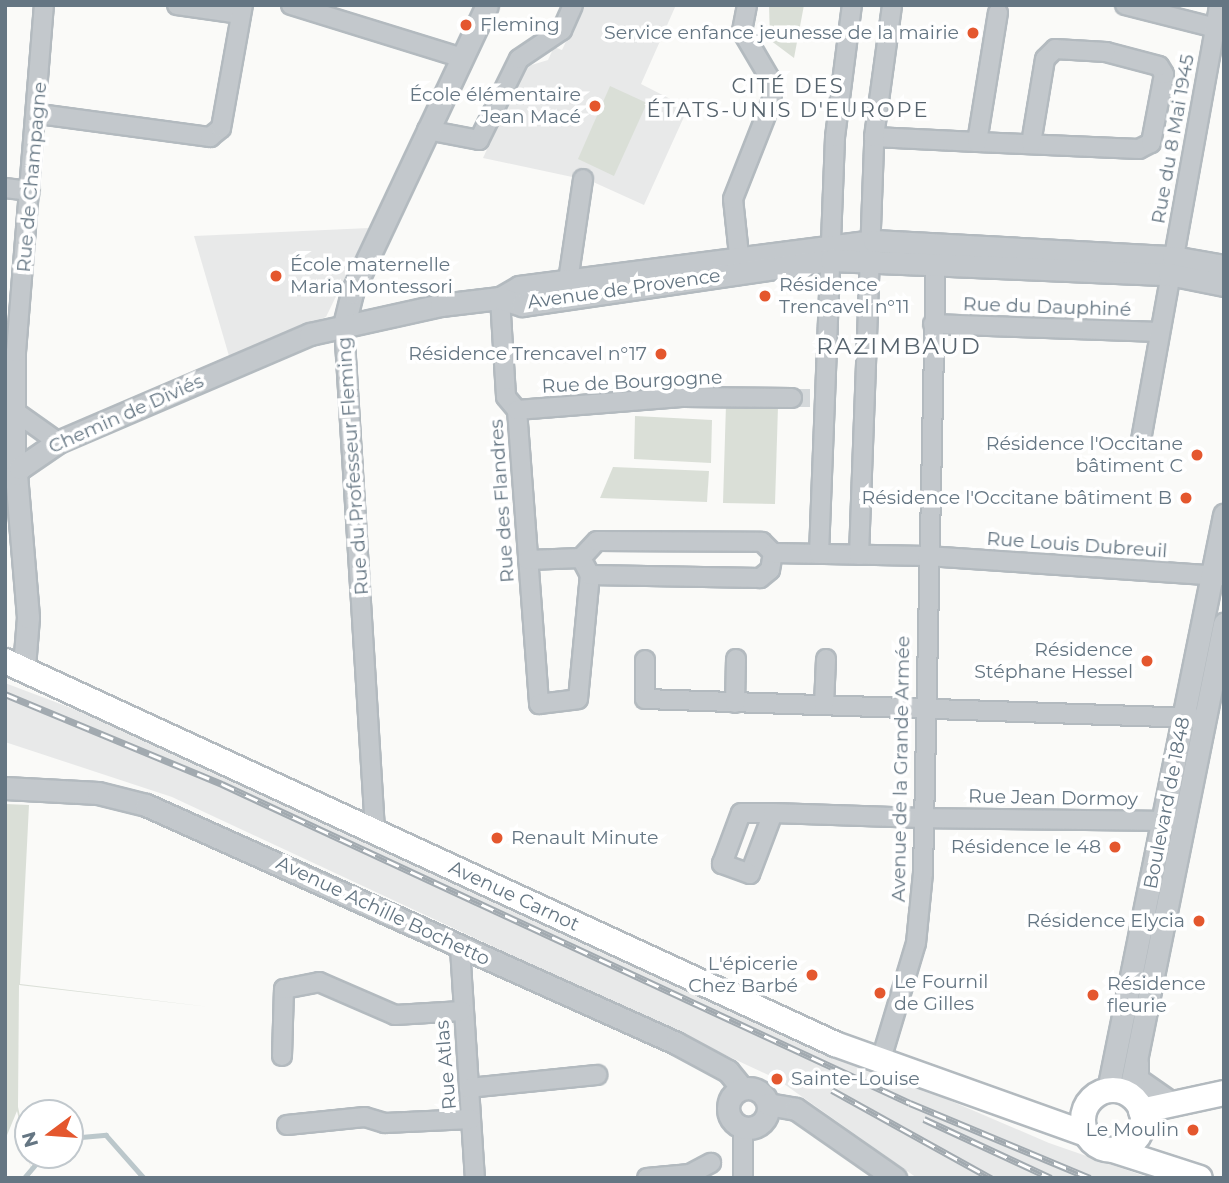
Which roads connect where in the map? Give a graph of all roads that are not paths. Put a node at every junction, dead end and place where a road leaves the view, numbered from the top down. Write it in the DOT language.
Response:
graph roads {
  1 [pos="44,5"];
  2 [pos="177,5"];
  3 [pos="291,5"];
  4 [pos="487,5"];
  5 [pos="573,5"];
  6 [pos="747,5"];
  7 [pos="852,5"];
  8 [pos="892,5"];
  9 [pos="1125,5"];
  10 [pos="1219,5"];
  11 [pos="241,10"];
  12 [pos="998,13"];
  13 [pos="1219,29"];
  14 [pos="462,58"];
  15 [pos="39,114"];
  16 [pos="427,130"];
  17 [pos="874,137"];
  18 [pos="977,142"];
  19 [pos="1031,144"];
  20 [pos="583,180"];
  21 [pos="5,188"];
  22 [pos="30,191"];
  23 [pos="873,250"];
  24 [pos="832,252"];
  25 [pos="936,253"];
  26 [pos="739,255"];
  27 [pos="1171,265"];
  28 [pos="1224,266"];
  29 [pos="568,281"];
  30 [pos="1224,285"];
  31 [pos="500,298"];
  32 [pos="933,324"];
  33 [pos="344,325"];
  34 [pos="1158,332"];
  35 [pos="792,398"];
  36 [pos="13,410"];
  37 [pos="517,410"];
  38 [pos="1141,440"];
  39 [pos="58,442"];
  40 [pos="16,474"];
  41 [pos="1224,515"];
  42 [pos="773,553"];
  43 [pos="819,554"];
  44 [pos="859,555"];
  45 [pos="927,556"];
  46 [pos="581,558"];
  47 [pos="528,560"];
  48 [pos="590,575"];
  49 [pos="1218,575"];
  50 [pos="1224,623"];
  51 [pos="736,659"];
  52 [pos="826,659"];
  53 [pos="645,660"];
  54 [pos="15,664"];
  55 [pos="735,703"];
  56 [pos="824,705"];
  57 [pos="924,709"];
  58 [pos="1195,718"];
  59 [pos="5,788"];
  60 [pos="772,813"];
  61 [pos="922,818"];
  62 [pos="1173,821"];
  63 [pos="375,831"];
  64 [pos="460,948"];
  65 [pos="462,1011"];
  66 [pos="1137,1049"];
  67 [pos="282,1056"];
  68 [pos="880,1063"];
  69 [pos="597,1075"];
  70 [pos="469,1088"];
  71 [pos="742,1088"];
  72 [pos="1224,1093"];
  73 [pos="1169,1101"];
  74 [pos="768,1104"];
  75 [pos="1087,1106"];
  76 [pos="1129,1107"];
  77 [pos="1029,1117"];
  78 [pos="471,1119"];
  79 [pos="287,1125"];
  80 [pos="743,1128"];
  81 [pos="1087,1134"];
  82 [pos="1113,1150"];
  83 [pos="711,1163"];
  84 [pos="1172,1169"];
  85 [pos="475,1178"];
  86 [pos="647,1178"];
  87 [pos="743,1178"];
  88 [pos="895,1178"];
  89 [pos="1200,1178"];
  1 -- 15 [label="street, Rue de Champagne"];
  2 -- 11 [label="street"];
  3 -- 14 [label="street"];
  4 -- 14 [label="street, Rue du Professeur Fleming"];
  5 -- 16 [label="street"];
  6 -- 26 [label="street"];
  7 -- 24 [label="street"];
  8 -- 17 [label="street"];
  9 -- 13 [label="street"];
  10 -- 13 [label="street, Rue du 8 Mai 1945"];
  11 -- 15 [label="street"];
  12 -- 18 [label="street"];
  13 -- 27 [label="street, Rue du 8 Mai 1945"];
  14 -- 16 [label="street, Rue du Professeur Fleming"];
  15 -- 22 [label="street, Rue de Champagne"];
  16 -- 33 [label="street, Rue du Professeur Fleming"];
  17 -- 18 [label="street"];
  17 -- 23 [label="street"];
  18 -- 19 [label="street"];
  19 -- 19 [label="street"];
  20 -- 29 [label="street"];
  21 -- 22 [label="street"];
  22 -- 36 [label="street, Rue de Champagne"];
  23 -- 24 [label="street, Avenue de Provence"];
  23 -- 25 [label="street, Avenue de Provence"];
  23 -- 44 [label="street"];
  24 -- 26 [label="street, Avenue de Provence"];
  24 -- 31 [label="street, Avenue de Provence"];
  24 -- 43 [label="street"];
  25 -- 27 [label="street, Avenue de Provence"];
  25 -- 32 [label="street, Avenue de la Grande Armée"];
  26 -- 29 [label="street, Avenue de Provence"];
  27 -- 28 [label="street, Avenue de Provence"];
  27 -- 30 [label="street, Avenue de Provence"];
  27 -- 34 [label="street, Rue du 8 Mai 1945"];
  29 -- 31 [label="street, Avenue de Provence"];
  31 -- 33 [label="street"];
  31 -- 37 [label="street, Rue des Flandres"];
  32 -- 34 [label="street, Rue du Dauphiné"];
  32 -- 45 [label="street, Avenue de la Grande Armée"];
  33 -- 39 [label="street, Chemin de Diviés"];
  33 -- 63 [label="street, Rue du Professeur Fleming"];
  34 -- 38 [label="street, Rue du 8 Mai 1945"];
  35 -- 37 [label="street, Rue de Bourgogne"];
  36 -- 39 [label="street"];
  36 -- 40 [label="street, Rue de Champagne"];
  37 -- 47 [label="street, Rue des Flandres"];
  39 -- 40 [label="street, Chemin de Diviés"];
  40 -- 54 [label="street"];
  41 -- 49 [label="street, Boulevard de 1848"];
  42 -- 43 [label="street, Rue Louis Dubreuil"];
  42 -- 46 [label="street, Rue Louis Dubreuil"];
  42 -- 48 [label="street"];
  43 -- 44 [label="street, Rue Louis Dubreuil"];
  44 -- 45 [label="street, Rue Louis Dubreuil"];
  45 -- 49 [label="street, Rue Louis Dubreuil"];
  45 -- 57 [label="street, Avenue de la Grande Armée"];
  46 -- 47 [label="street"];
  46 -- 48 [label="street"];
  47 -- 48 [label="street, Rue des Flandres"];
  49 -- 58 [label="street, Boulevard de 1848"];
  50 -- 58 [label="street, Boulevard de 1848"];
  51 -- 55 [label="street"];
  52 -- 56 [label="street"];
  53 -- 55 [label="street"];
  54 -- 63 [label="main road, Avenue Carnot"];
  55 -- 56 [label="street"];
  56 -- 57 [label="street"];
  57 -- 58 [label="street"];
  57 -- 61 [label="street, Avenue de la Grande Armée"];
  58 -- 62 [label="street, Boulevard de 1848"];
  59 -- 64 [label="street, Avenue Achille Bochetto"];
  60 -- 61 [label="street, Rue Jean Dormoy"];
  61 -- 62 [label="street, Rue Jean Dormoy"];
  61 -- 68 [label="street, Avenue de la Grande Armée"];
  62 -- 66 [label="street, Boulevard de 1848"];
  62 -- 76 [label="street, Boulevard de 1848"];
  63 -- 68 [label="main road, Avenue Carnot"];
  64 -- 65 [label="street, Rue Atlas"];
  64 -- 71 [label="street, Avenue Achille Bochetto"];
  65 -- 67 [label="street"];
  65 -- 70 [label="street, Rue Atlas"];
  66 -- 73 [label="street"];
  66 -- 76 [label="street, Boulevard de 1848"];
  68 -- 77 [label="main road, Avenue Carnot"];
  69 -- 70 [label="street"];
  70 -- 78 [label="street, Rue Atlas"];
  71 -- 74 [label="street"];
  71 -- 80 [label="street"];
  72 -- 73 [label="main road"];
  73 -- 76 [label="main road"];
  74 -- 80 [label="street"];
  74 -- 88 [label="street"];
  75 -- 76 [label="main road"];
  75 -- 77 [label="main road"];
  75 -- 81 [label="main road"];
  76 -- 82 [label="main road"];
  76 -- 84 [label="main road"];
  77 -- 81 [label="main road, Avenue Carnot"];
  78 -- 79 [label="street"];
  78 -- 85 [label="street, Rue Atlas"];
  80 -- 87 [label="street"];
  81 -- 82 [label="main road, Avenue Carnot"];
  82 -- 84 [label="main road"];
  83 -- 86 [label="street"];
  84 -- 89 [label="main road"];
}
